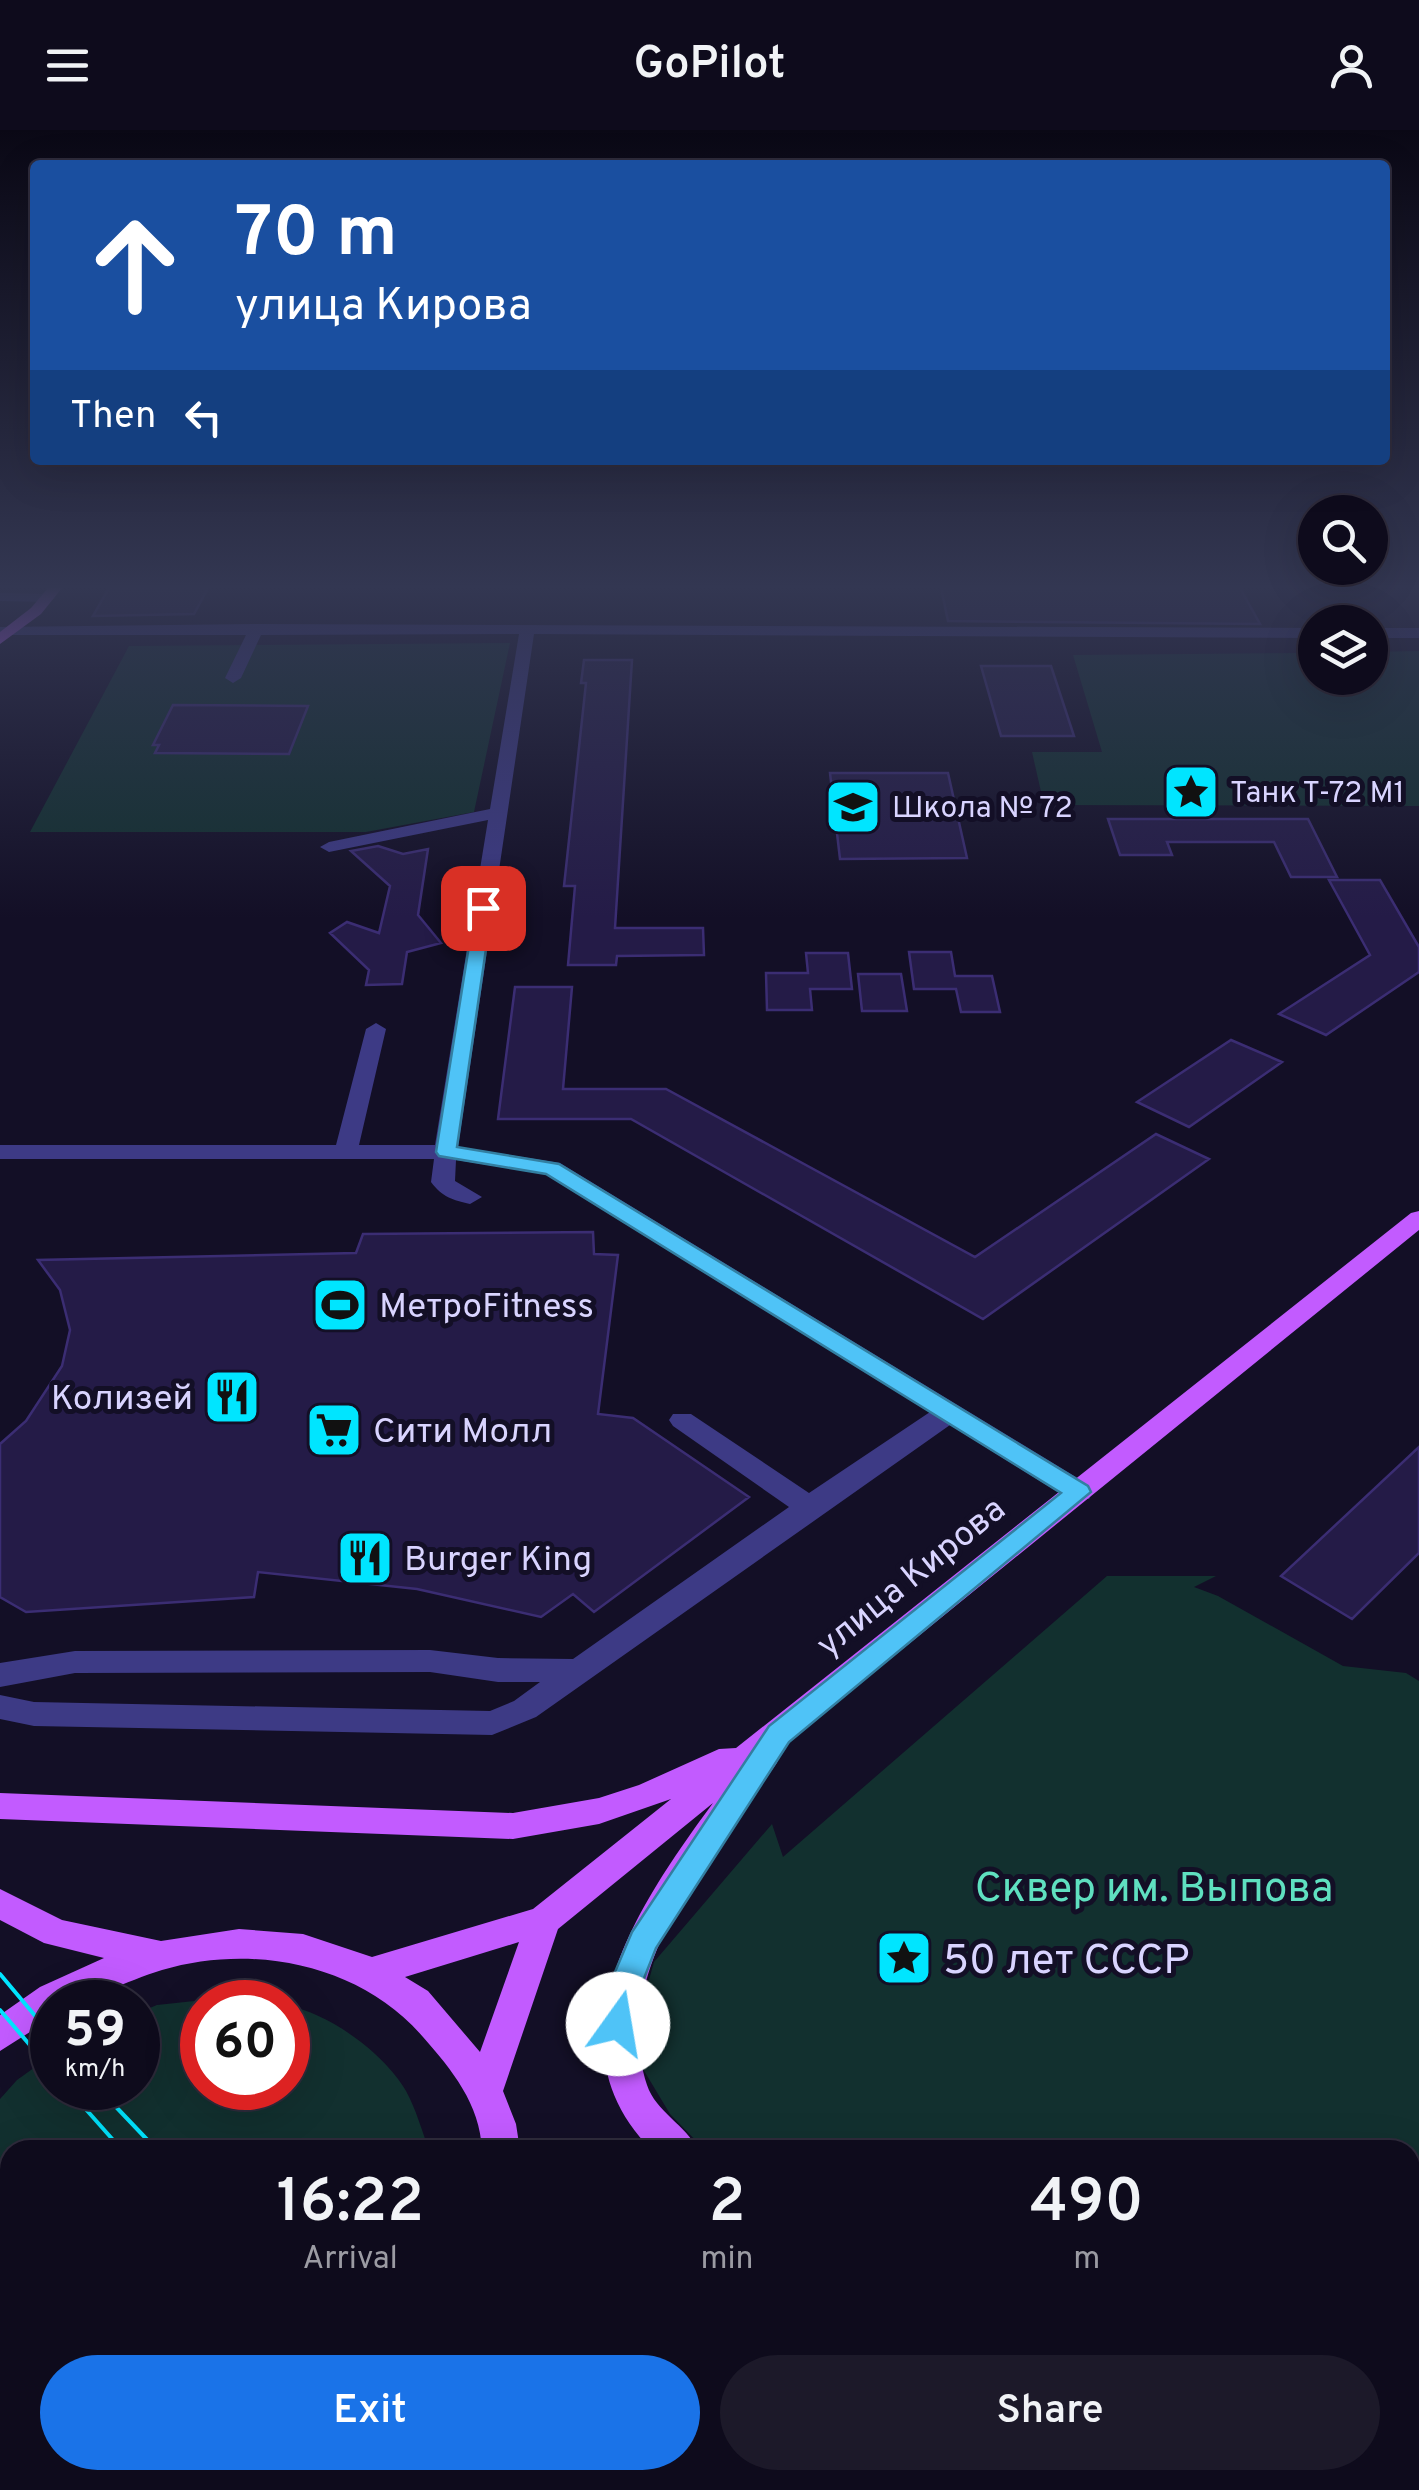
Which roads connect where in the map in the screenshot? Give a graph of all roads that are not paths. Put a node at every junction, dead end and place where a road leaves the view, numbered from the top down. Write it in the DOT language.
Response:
graph roads {
  1 [pos="516,698"];
  2 [pos="498,814"];
  3 [pos="329,848"];
  4 [pos="376,1029"];
  5 [pos="0,1152"];
  6 [pos="346,1152"];
  7 [pos="446,1152"];
  8 [pos="470,1197"];
  9 [pos="1419,1218"];
  10 [pos="948,1413"];
  11 [pos="682,1420"];
  12 [pos="1079,1492"];
  13 [pos="808,1506"];
  14 [pos="577,1671"];
  15 [pos="0,1675"];
  16 [pos="0,1707"];
  17 [pos="779,1734"];
  18 [pos="0,1806"];
  19 [pos="0,1903"];
  20 [pos="544,1920"];
  21 [pos="157,1954"];
  22 [pos="372,1972"];
  23 [pos="0,2035"];
  24 [pos="485,2090"];
  25 [pos="501,2140"];
  26 [pos="668,2140"];
  1 -- 2 [label="street"];
  2 -- 3 [label="street"];
  2 -- 7 [label="street"];
  4 -- 6 [label="street"];
  5 -- 6 [label="street"];
  6 -- 7 [label="street"];
  7 -- 8 [label="street"];
  7 -- 10 [label="street"];
  9 -- 12 [label="main road, улица Кирова"];
  10 -- 12 [label="street"];
  10 -- 13 [label="street"];
  11 -- 13 [label="street"];
  12 -- 17 [label="main road, улица Кирова"];
  13 -- 14 [label="street"];
  14 -- 15 [label="street"];
  14 -- 16 [label="street"];
  17 -- 18 [label="main road"];
  17 -- 20 [label="main road, улица Кирова"];
  17 -- 26 [label="main road"];
  19 -- 21 [label="main road"];
  20 -- 22 [label="main road, улица Кирова"];
  20 -- 24 [label="main road"];
  21 -- 22 [label="main road"];
  21 -- 23 [label="main road"];
  22 -- 24 [label="main road"];
  24 -- 25 [label="main road"];
}
